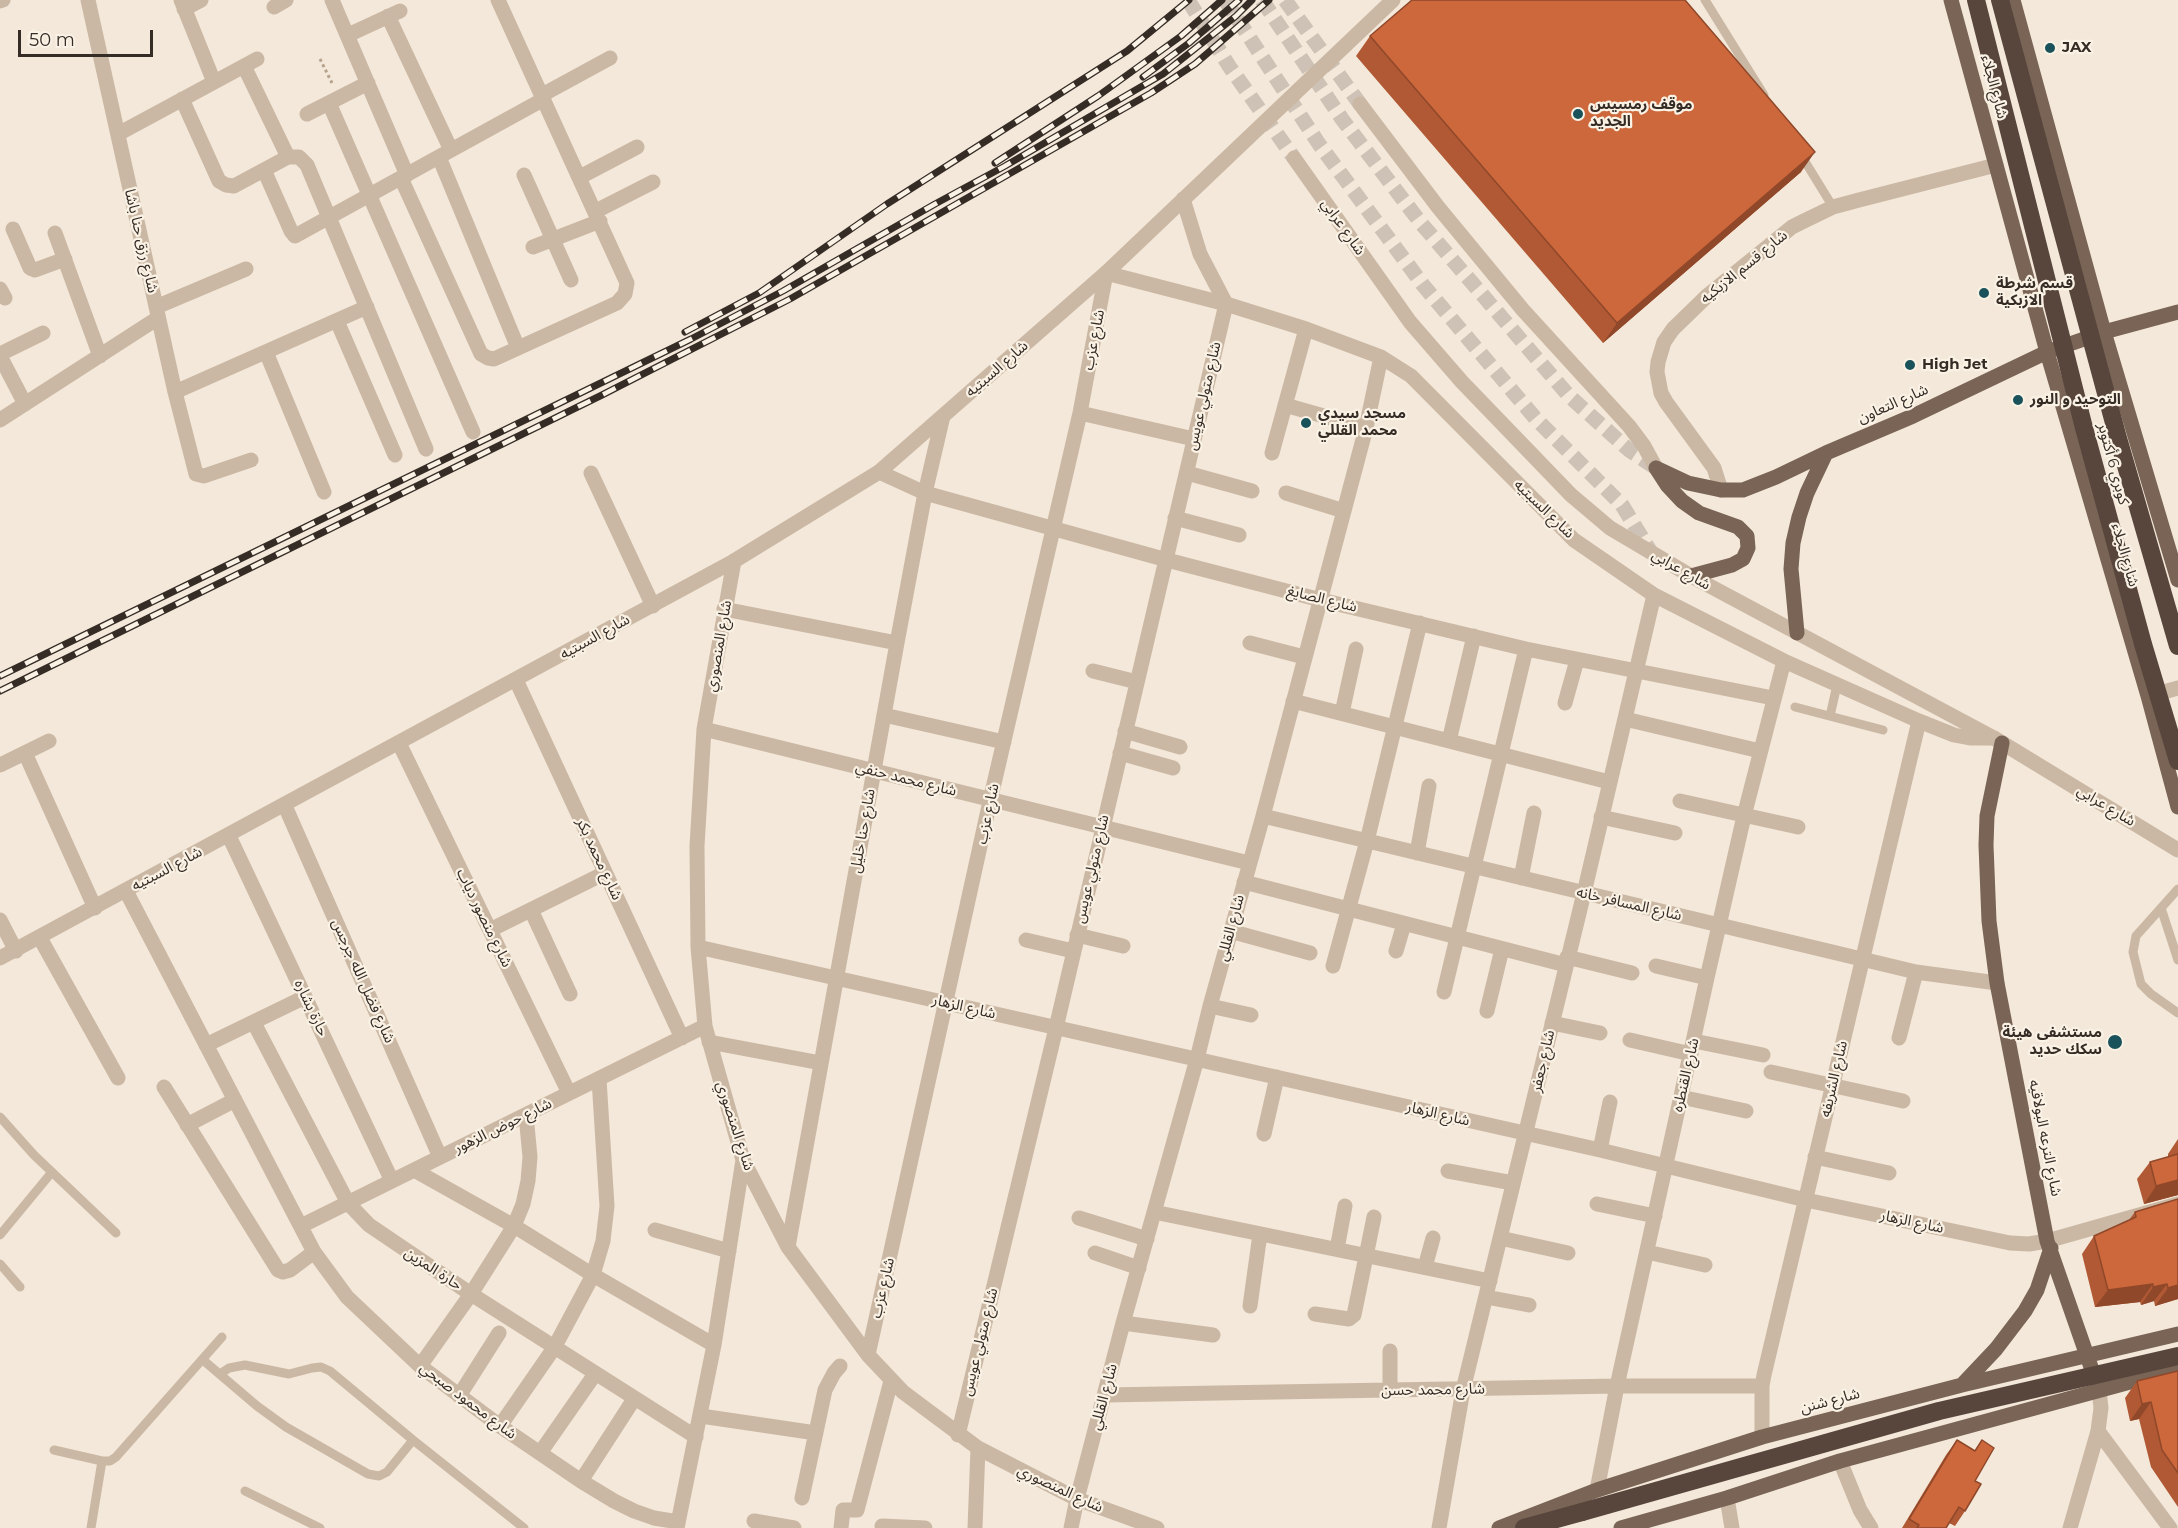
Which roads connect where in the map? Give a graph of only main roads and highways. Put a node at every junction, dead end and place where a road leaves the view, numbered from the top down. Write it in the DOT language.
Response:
graph roads {
  1 [pos="1951,0"];
  2 [pos="1976,0"];
  3 [pos="2000,0"];
  4 [pos="2013,0"];
  5 [pos="2178,312"];
  6 [pos="2104,332"];
  7 [pos="2047,352"];
  8 [pos="1826,453"];
  9 [pos="1691,576"];
  10 [pos="2178,580"];
  11 [pos="1797,633"];
  12 [pos="2178,646"];
  13 [pos="1998,741"];
  14 [pos="2178,761"];
  15 [pos="2178,807"];
  16 [pos="2049,1245"];
  17 [pos="2178,1334"];
  18 [pos="2085,1356"];
  19 [pos="2178,1356"];
  20 [pos="2178,1369"];
  21 [pos="1962,1385"];
  22 [pos="2098,1390"];
  23 [pos="1499,1528"];
  24 [pos="1524,1528"];
  25 [pos="1621,1528"];
  1 -- 7 [label="main road, شارع الجلاء"];
  2 -- 14 [label="highway, كوبري 6 أكتوبر, bridge"];
  3 -- 12 [label="highway, كوبري 6 أكتوبر, bridge"];
  4 -- 6 [label="main road"];
  5 -- 6 [label="main road, شارع التعاون"];
  6 -- 7 [label="main road, شارع التعاون"];
  6 -- 10 [label="main road"];
  7 -- 8 [label="main road, شارع التعاون"];
  7 -- 15 [label="main road, شارع الجلاء"];
  8 -- 9 [label="main road, شارع التعاون"];
  8 -- 11 [label="main road"];
  13 -- 16 [label="main road, شارع الترعه البولاقيه"];
  16 -- 18 [label="main road, شارع الترعه البولاقيه"];
  16 -- 21 [label="main road"];
  17 -- 18 [label="main road, شارع شنن"];
  18 -- 21 [label="main road, شارع شنن"];
  18 -- 22 [label="main road, شارع الترعه البولاقيه"];
  19 -- 24 [label="highway, bridge"];
  20 -- 22 [label="main road"];
  21 -- 23 [label="main road, شارع شنن"];
  22 -- 25 [label="main road"];
}
